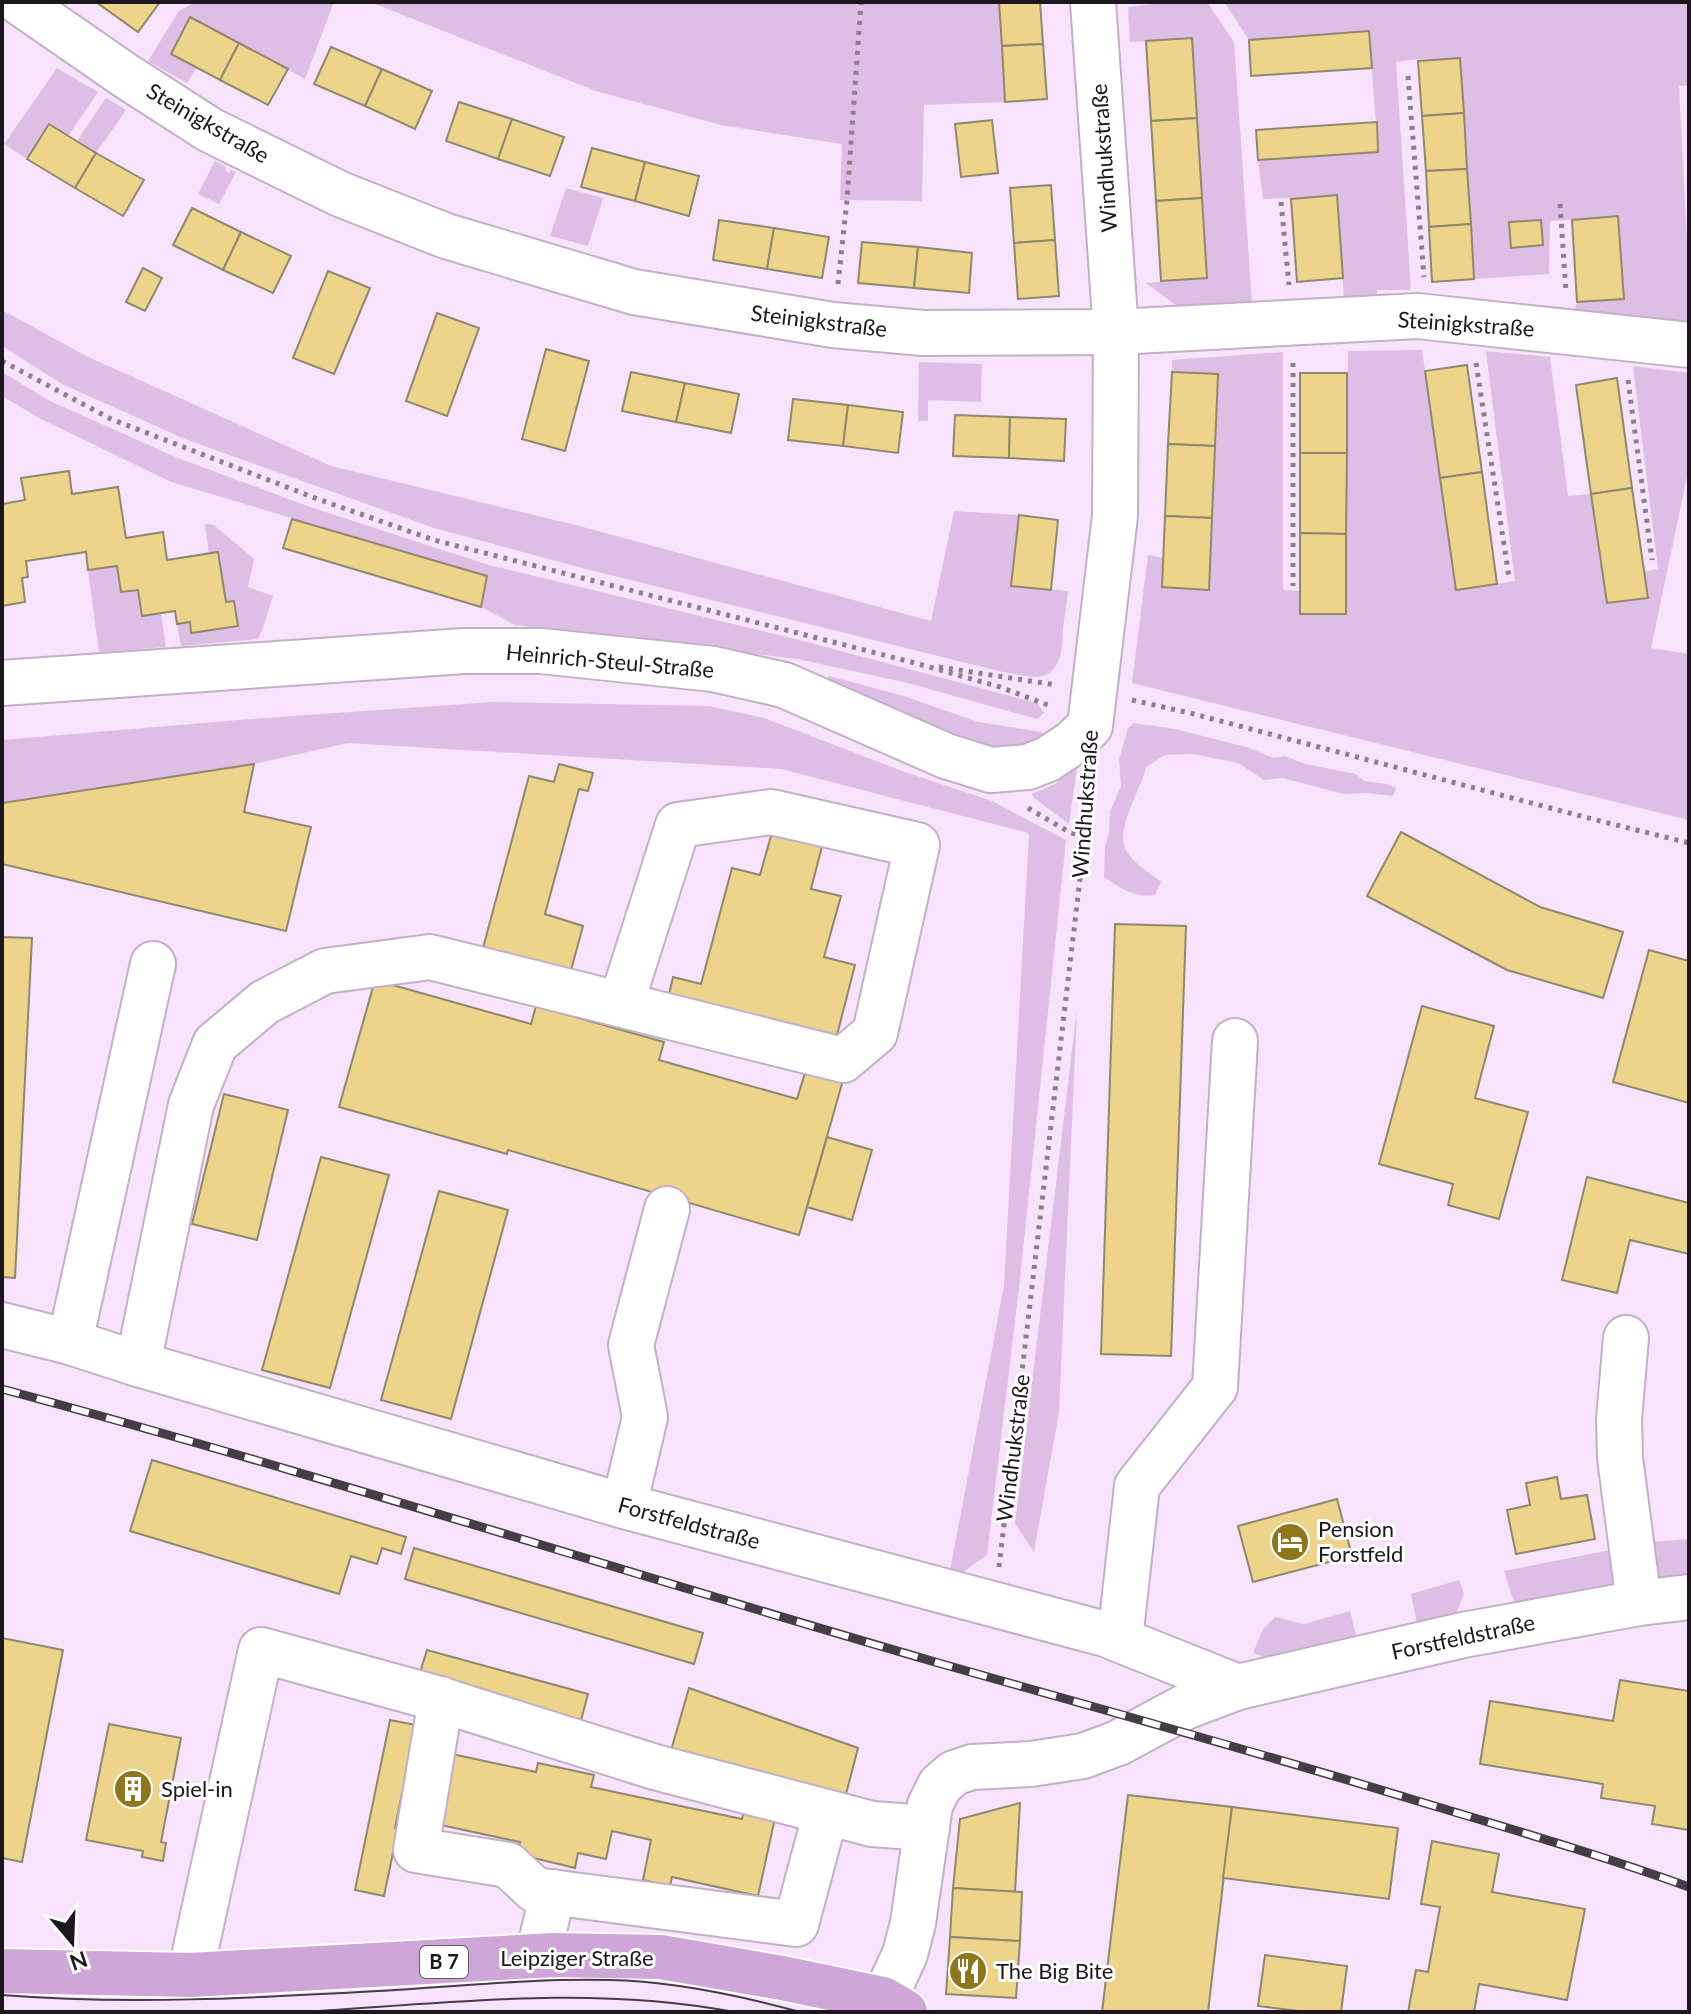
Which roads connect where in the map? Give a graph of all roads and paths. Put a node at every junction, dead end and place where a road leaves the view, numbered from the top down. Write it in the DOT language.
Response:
graph roads {
  1 [pos="19,2"];
  2 [pos="861,2"];
  3 [pos="1093,2"];
  4 [pos="1408,76"];
  5 [pos="1281,202"];
  6 [pos="1560,204"];
  7 [pos="1427,318"];
  8 [pos="1475,322"];
  9 [pos="1293,323"];
  10 [pos="833,325"];
  11 [pos="1116,332"];
  12 [pos="1568,333"];
  13 [pos="1626,339"];
  14 [pos="1689,345"];
  15 [pos="2,361"];
  16 [pos="1652,560"];
  17 [pos="1509,577"];
  18 [pos="1293,586"];
  19 [pos="915,663"];
  20 [pos="2,683"];
  21 [pos="1093,709"];
  22 [pos="1689,843"];
  23 [pos="153,964"];
  24 [pos="621,1004"];
  25 [pos="1235,1041"];
  26 [pos="667,1209"];
  27 [pos="2,1325"];
  28 [pos="1626,1338"];
  29 [pos="70,1342"];
  30 [pos="138,1364"];
  31 [pos="624,1506"];
  32 [pos="1689,1597"];
  33 [pos="1639,1603"];
  34 [pos="994,1604"];
  35 [pos="1120,1639"];
  36 [pos="1238,1687"];
  37 [pos="441,1699"];
  38 [pos="826,1812"];
  39 [pos="927,1828"];
  40 [pos="553,1892"];
  41 [pos="538,1956"];
  42 [pos="2,1971"];
  43 [pos="190,1975"];
  44 [pos="889,2008"];
  1 -- 10 [label="street, Steinigkstraße"];
  2 -- 10 [label="path"];
  3 -- 11 [label="street, Windhukstraße"];
  4 -- 7 [label="path"];
  5 -- 9 [label="path"];
  6 -- 12 [label="path"];
  7 -- 8 [label="street, Steinigkstraße"];
  7 -- 9 [label="street, Steinigkstraße"];
  8 -- 12 [label="street, Steinigkstraße"];
  8 -- 17 [label="path"];
  9 -- 11 [label="street, Steinigkstraße"];
  9 -- 18 [label="path"];
  10 -- 11 [label="street, Steinigkstraße"];
  11 -- 21 [label="street, Windhukstraße"];
  12 -- 13 [label="street, Steinigkstraße"];
  13 -- 14 [label="street, Steinigkstraße"];
  13 -- 16 [label="path"];
  15 -- 19 [label="path"];
  19 -- 21 [label="path"];
  19 -- 21 [label="path"];
  20 -- 21 [label="street, Heinrich-Steul-Straße"];
  21 -- 22 [label="path"];
  21 -- 34 [label="path, Windhukstraße"];
  23 -- 29 [label="street"];
  24 -- 24 [label="street"];
  24 -- 30 [label="street"];
  25 -- 35 [label="street"];
  26 -- 31 [label="street"];
  27 -- 29 [label="street, Forstfeldstraße"];
  28 -- 33 [label="street"];
  29 -- 30 [label="street, Forstfeldstraße"];
  30 -- 31 [label="street, Forstfeldstraße"];
  31 -- 34 [label="street, Forstfeldstraße"];
  32 -- 33 [label="street, Forstfeldstraße"];
  33 -- 36 [label="street, Forstfeldstraße"];
  34 -- 35 [label="street, Forstfeldstraße"];
  35 -- 36 [label="street, Forstfeldstraße"];
  36 -- 39 [label="street, Forstfeldstraße"];
  37 -- 38 [label="street"];
  37 -- 40 [label="street"];
  37 -- 43 [label="street"];
  38 -- 39 [label="street"];
  38 -- 40 [label="street"];
  39 -- 44 [label="street, Forstfeldstraße"];
  40 -- 41 [label="street"];
  41 -- 43 [label="main road, Leipziger Straße / B 7"];
  41 -- 44 [label="main road, Leipziger Straße / B 7"];
  42 -- 43 [label="main road, Leipziger Straße / B 7"];
}
